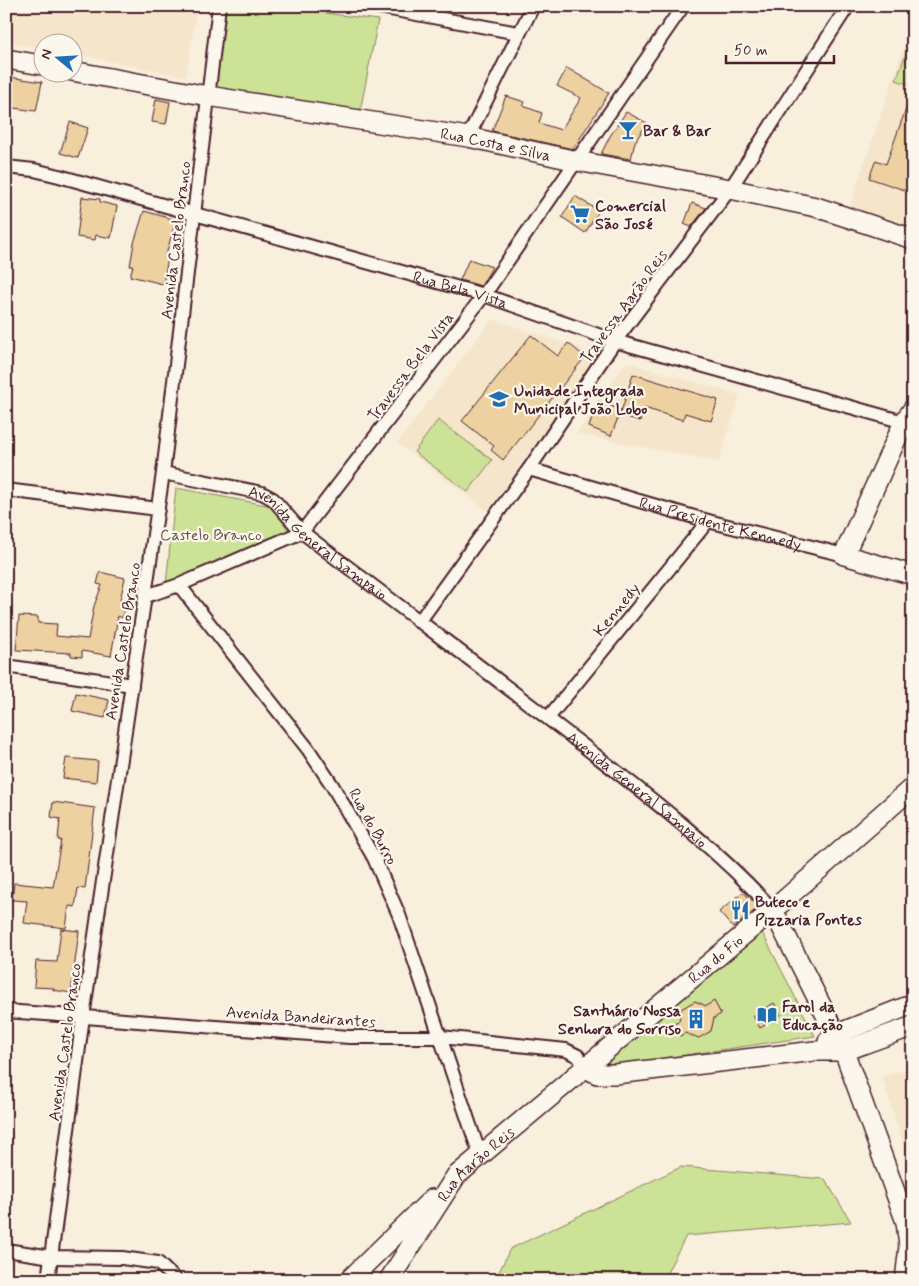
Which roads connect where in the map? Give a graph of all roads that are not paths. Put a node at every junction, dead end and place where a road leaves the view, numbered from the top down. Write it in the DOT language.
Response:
graph roads {
  1 [pos="219,6"];
  2 [pos="374,6"];
  3 [pos="533,6"];
  4 [pos="683,6"];
  5 [pos="848,6"];
  6 [pos="518,33"];
  7 [pos="6,59"];
  8 [pos="32,64"];
  9 [pos="82,73"];
  10 [pos="208,96"];
  11 [pos="468,138"];
  12 [pos="577,161"];
  13 [pos="6,167"];
  14 [pos="730,189"];
  15 [pos="194,213"];
  16 [pos="913,239"];
  17 [pos="484,295"];
  18 [pos="615,341"];
  19 [pos="910,418"];
  20 [pos="529,469"];
  21 [pos="163,473"];
  22 [pos="6,490"];
  23 [pos="158,509"];
  24 [pos="708,521"];
  25 [pos="302,532"];
  26 [pos="844,555"];
  27 [pos="913,575"];
  28 [pos="179,585"];
  29 [pos="146,596"];
  30 [pos="419,622"];
  31 [pos="6,666"];
  32 [pos="132,685"];
  33 [pos="548,718"];
  34 [pos="913,788"];
  35 [pos="773,910"];
  36 [pos="913,1004"];
  37 [pos="6,1010"];
  38 [pos="83,1017"];
  39 [pos="913,1026"];
  40 [pos="886,1036"];
  41 [pos="441,1037"];
  42 [pos="841,1042"];
  43 [pos="586,1068"];
  44 [pos="857,1082"];
  45 [pos="480,1155"];
  46 [pos="456,1176"];
  47 [pos="6,1250"];
  48 [pos="52,1257"];
  49 [pos="48,1280"];
  50 [pos="176,1280"];
  51 [pos="349,1280"];
  52 [pos="389,1280"];
  53 [pos="905,1280"];
  1 -- 10 [label="street, Avenida Castelo Branco"];
  2 -- 6 [label="street"];
  3 -- 6 [label="street"];
  4 -- 12 [label="street, Travessa Bela Vista"];
  5 -- 14 [label="street, Travessa Aarão Reis"];
  6 -- 11 [label="street"];
  7 -- 8 [label="street"];
  9 -- 10 [label="street, Rua Costa e Silva"];
  10 -- 11 [label="street, Rua Costa e Silva"];
  10 -- 15 [label="street, Avenida Castelo Branco"];
  11 -- 12 [label="street, Rua Costa e Silva"];
  12 -- 14 [label="street, Rua Costa e Silva"];
  12 -- 17 [label="street, Travessa Bela Vista"];
  13 -- 15 [label="street, Rua Bela Vista"];
  14 -- 16 [label="street, Rua Costa e Silva"];
  14 -- 18 [label="street, Travessa Aarão Reis"];
  15 -- 17 [label="street, Rua Bela Vista"];
  15 -- 21 [label="street, Avenida Castelo Branco"];
  17 -- 18 [label="street, Rua Bela Vista"];
  17 -- 25 [label="street, Travessa Bela Vista"];
  18 -- 19 [label="street, Rua Bela Vista"];
  18 -- 20 [label="street, Travessa Aarão Reis"];
  19 -- 26 [label="street"];
  20 -- 24 [label="street, Rua Presidente Kennedy"];
  20 -- 30 [label="street, Travessa Aarão Reis"];
  21 -- 23 [label="street, Avenida Castelo Branco"];
  21 -- 25 [label="street, Avenida General Sampaio"];
  22 -- 23 [label="street"];
  23 -- 29 [label="street, Avenida Castelo Branco"];
  24 -- 26 [label="street, Rua Presidente Kennedy"];
  24 -- 33 [label="street, Kennedy"];
  25 -- 28 [label="street, Travessa Bela Vista"];
  25 -- 30 [label="street, Avenida General Sampaio"];
  26 -- 27 [label="street, Rua Presidente Kennedy"];
  28 -- 29 [label="street"];
  28 -- 41 [label="street, Rua do Burro"];
  29 -- 32 [label="street, Avenida Castelo Branco"];
  30 -- 33 [label="street, Avenida General Sampaio"];
  31 -- 32 [label="street"];
  32 -- 38 [label="street, Avenida Castelo Branco"];
  33 -- 35 [label="street, Avenida General Sampaio"];
  34 -- 35 [label="street, Rua do Fio"];
  35 -- 42 [label="street, Avenida General Sampaio"];
  35 -- 43 [label="street, Rua do Fio"];
  36 -- 42 [label="street"];
  37 -- 38 [label="street, Avenida Bandeirantes"];
  38 -- 41 [label="street, Avenida Bandeirantes"];
  38 -- 48 [label="street, Avenida Castelo Branco"];
  39 -- 40 [label="street"];
  40 -- 42 [label="street"];
  40 -- 44 [label="street"];
  41 -- 43 [label="street, Avenida Bandeirantes"];
  41 -- 45 [label="street, Rua do Burro"];
  42 -- 43 [label="street"];
  42 -- 44 [label="street, Avenida General Sampaio"];
  43 -- 45 [label="street, Rua Aarão Reis"];
  44 -- 53 [label="street, Avenida General Sampaio"];
  45 -- 46 [label="street, Rua Aarão Reis"];
  46 -- 51 [label="street"];
  46 -- 52 [label="street, Rua Aarão Reis"];
  47 -- 48 [label="street"];
  48 -- 49 [label="street, Avenida Castelo Branco"];
  48 -- 50 [label="street"];
}
